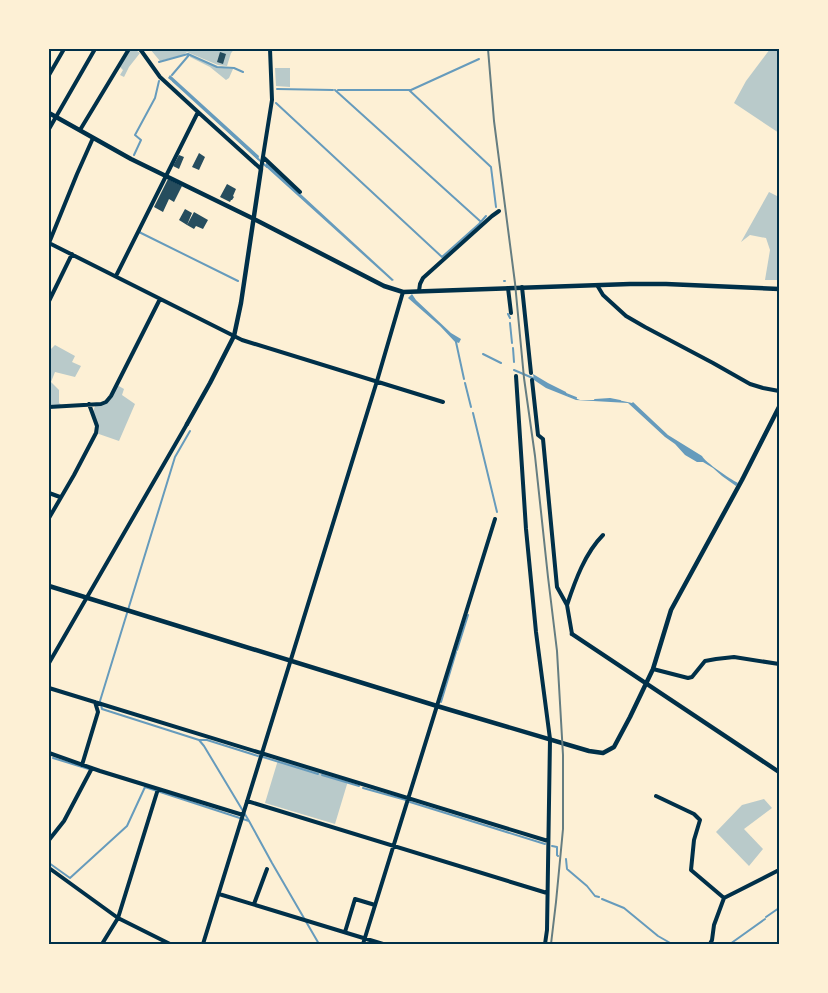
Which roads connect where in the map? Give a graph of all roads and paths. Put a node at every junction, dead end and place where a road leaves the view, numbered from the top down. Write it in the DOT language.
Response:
graph roads {
  1 [pos="64,49"];
  2 [pos="95,49"];
  3 [pos="129,49"];
  4 [pos="140,49"];
  5 [pos="265,49"];
  6 [pos="270,50"];
  7 [pos="49,75"];
  8 [pos="198,112"];
  9 [pos="49,113"];
  10 [pos="56,117"];
  11 [pos="49,129"];
  12 [pos="80,130"];
  13 [pos="93,138"];
  14 [pos="263,158"];
  15 [pos="261,166"];
  16 [pos="166,176"];
  17 [pos="300,192"];
  18 [pos="499,211"];
  19 [pos="254,219"];
  20 [pos="49,243"];
  21 [pos="72,254"];
  22 [pos="116,276"];
  23 [pos="597,285"];
  24 [pos="522,287"];
  25 [pos="508,288"];
  26 [pos="779,289"];
  27 [pos="403,292"];
  28 [pos="419,292"];
  29 [pos="160,299"];
  30 [pos="49,302"];
  31 [pos="511,313"];
  32 [pos="234,336"];
  33 [pos="531,373"];
  34 [pos="516,376"];
  35 [pos="532,380"];
  36 [pos="377,381"];
  37 [pos="779,391"];
  38 [pos="443,402"];
  39 [pos="89,404"];
  40 [pos="49,407"];
  41 [pos="779,408"];
  42 [pos="187,424"];
  43 [pos="49,494"];
  44 [pos="60,497"];
  45 [pos="49,518"];
  46 [pos="495,520"];
  47 [pos="603,535"];
  48 [pos="49,586"];
  49 [pos="88,597"];
  50 [pos="567,605"];
  51 [pos="572,634"];
  52 [pos="290,660"];
  53 [pos="49,663"];
  54 [pos="779,664"];
  55 [pos="652,669"];
  56 [pos="645,684"];
  57 [pos="49,688"];
  58 [pos="95,702"];
  59 [pos="437,706"];
  60 [pos="550,739"];
  61 [pos="49,753"];
  62 [pos="262,753"];
  63 [pos="82,765"];
  64 [pos="92,768"];
  65 [pos="779,772"];
  66 [pos="158,789"];
  67 [pos="656,796"];
  68 [pos="408,797"];
  69 [pos="247,801"];
  70 [pos="243,815"];
  71 [pos="49,840"];
  72 [pos="548,840"];
  73 [pos="393,846"];
  74 [pos="49,868"];
  75 [pos="267,869"];
  76 [pos="779,870"];
  77 [pos="547,893"];
  78 [pos="219,894"];
  79 [pos="724,898"];
  80 [pos="254,904"];
  81 [pos="375,905"];
  82 [pos="118,918"];
  83 [pos="344,932"];
  84 [pos="365,939"];
  85 [pos="102,944"];
  86 [pos="170,944"];
  87 [pos="203,944"];
  88 [pos="363,944"];
  89 [pos="383,944"];
  90 [pos="545,944"];
  91 [pos="710,944"];
  1 -- 7 [label="street"];
  2 -- 10 [label="street"];
  3 -- 12 [label="street"];
  4 -- 8 [label="street"];
  5 -- 6 [label="street"];
  6 -- 14 [label="street"];
  8 -- 15 [label="street"];
  8 -- 16 [label="street"];
  9 -- 10 [label="street"];
  10 -- 11 [label="street"];
  10 -- 12 [label="street"];
  12 -- 13 [label="street"];
  13 -- 16 [label="street"];
  13 -- 20 [label="street"];
  14 -- 15 [label="street"];
  14 -- 17 [label="street"];
  15 -- 19 [label="street"];
  16 -- 19 [label="street"];
  16 -- 22 [label="street"];
  18 -- 28 [label="street"];
  19 -- 27 [label="street"];
  19 -- 32 [label="street"];
  20 -- 21 [label="street"];
  21 -- 22 [label="street"];
  21 -- 30 [label="street"];
  22 -- 29 [label="street"];
  23 -- 24 [label="street"];
  23 -- 26 [label="street"];
  23 -- 37 [label="street"];
  24 -- 25 [label="street"];
  24 -- 33 [label="street"];
  25 -- 28 [label="street"];
  25 -- 31 [label="street"];
  27 -- 28 [label="street"];
  27 -- 36 [label="street"];
  29 -- 32 [label="street"];
  29 -- 39 [label="street"];
  32 -- 36 [label="street"];
  32 -- 42 [label="street"];
  34 -- 60 [label="street"];
  35 -- 50 [label="street"];
  36 -- 38 [label="street"];
  36 -- 52 [label="street"];
  39 -- 40 [label="street"];
  39 -- 44 [label="street"];
  41 -- 55 [label="street"];
  42 -- 49 [label="street"];
  43 -- 44 [label="street"];
  44 -- 45 [label="street"];
  46 -- 59 [label="street"];
  47 -- 50 [label="street"];
  48 -- 49 [label="street"];
  49 -- 52 [label="street"];
  49 -- 53 [label="street"];
  50 -- 51 [label="street"];
  51 -- 56 [label="street"];
  52 -- 59 [label="street"];
  52 -- 62 [label="street"];
  54 -- 55 [label="street"];
  55 -- 56 [label="street"];
  56 -- 60 [label="street"];
  56 -- 65 [label="street"];
  57 -- 58 [label="street"];
  58 -- 62 [label="street"];
  58 -- 63 [label="street"];
  59 -- 60 [label="street"];
  59 -- 68 [label="street"];
  60 -- 72 [label="street"];
  61 -- 63 [label="street"];
  62 -- 68 [label="street"];
  62 -- 69 [label="street"];
  63 -- 64 [label="street"];
  64 -- 66 [label="street"];
  64 -- 71 [label="street"];
  66 -- 70 [label="street"];
  66 -- 82 [label="street"];
  67 -- 79 [label="street"];
  68 -- 72 [label="street"];
  68 -- 73 [label="street"];
  69 -- 70 [label="street"];
  69 -- 73 [label="street"];
  70 -- 78 [label="street"];
  72 -- 77 [label="street"];
  73 -- 77 [label="street"];
  73 -- 81 [label="street"];
  74 -- 82 [label="street"];
  75 -- 80 [label="street"];
  76 -- 79 [label="street"];
  77 -- 90 [label="street"];
  78 -- 80 [label="street"];
  78 -- 87 [label="street"];
  79 -- 91 [label="street"];
  80 -- 83 [label="street"];
  81 -- 83 [label="street"];
  81 -- 84 [label="street"];
  82 -- 85 [label="street"];
  82 -- 86 [label="street"];
  83 -- 84 [label="street"];
  84 -- 88 [label="street"];
  84 -- 89 [label="street"];
}
